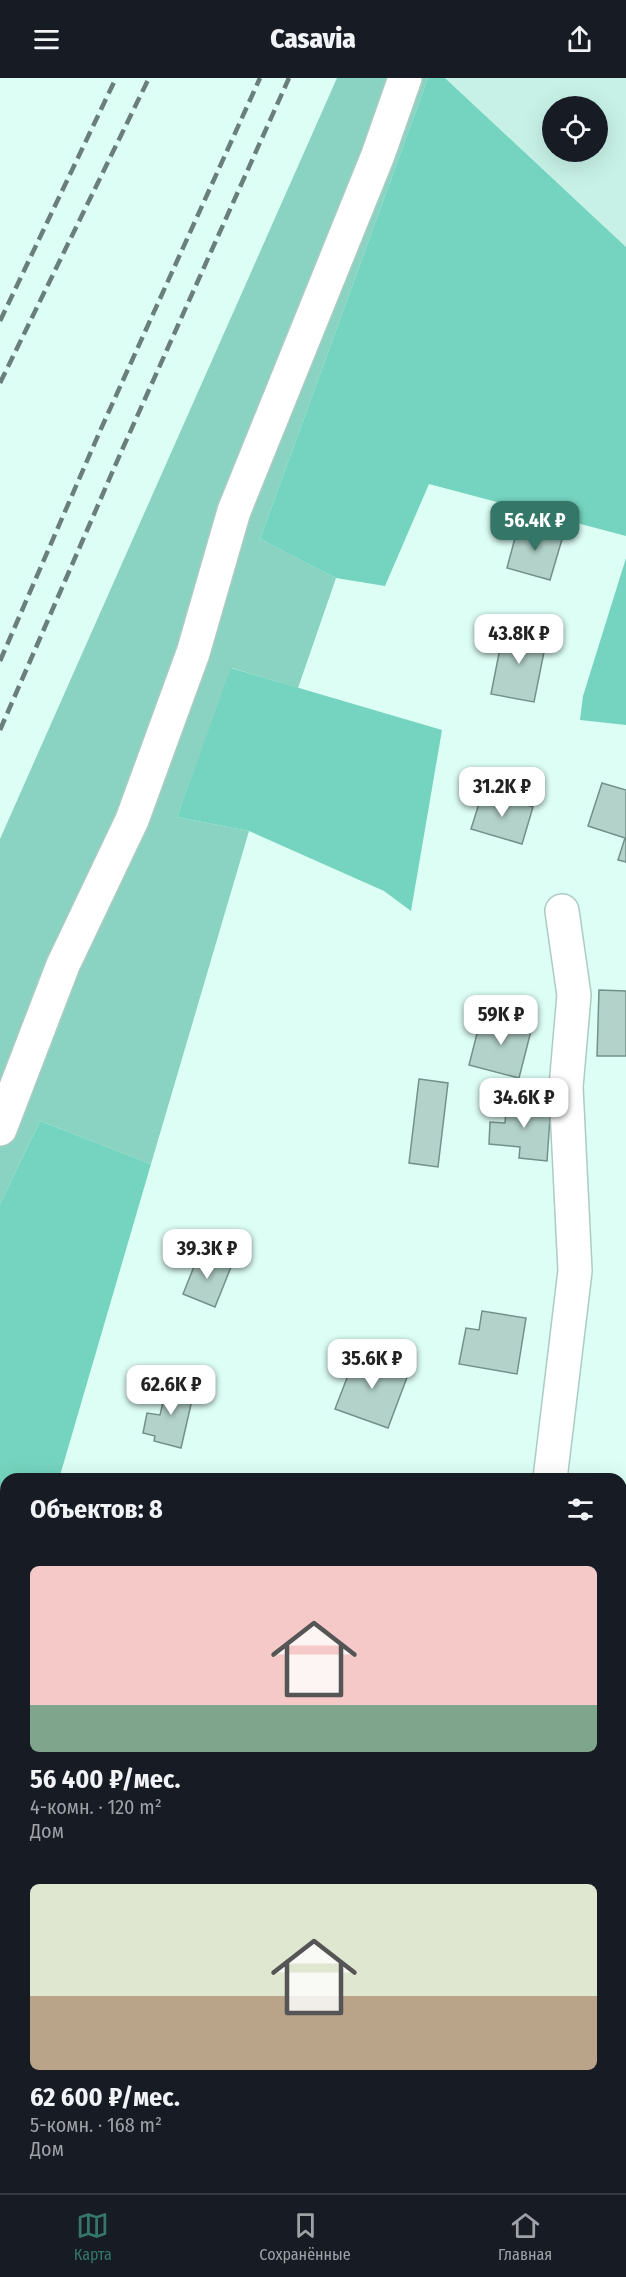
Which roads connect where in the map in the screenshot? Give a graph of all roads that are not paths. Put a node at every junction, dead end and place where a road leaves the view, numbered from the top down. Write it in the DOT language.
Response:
graph roads {
  1 [pos="405,78"];
  2 [pos="562,911"];
  3 [pos="0,1129"];
  4 [pos="551,1473"];
  1 -- 3 [label="street"];
  2 -- 4 [label="street"];
}
